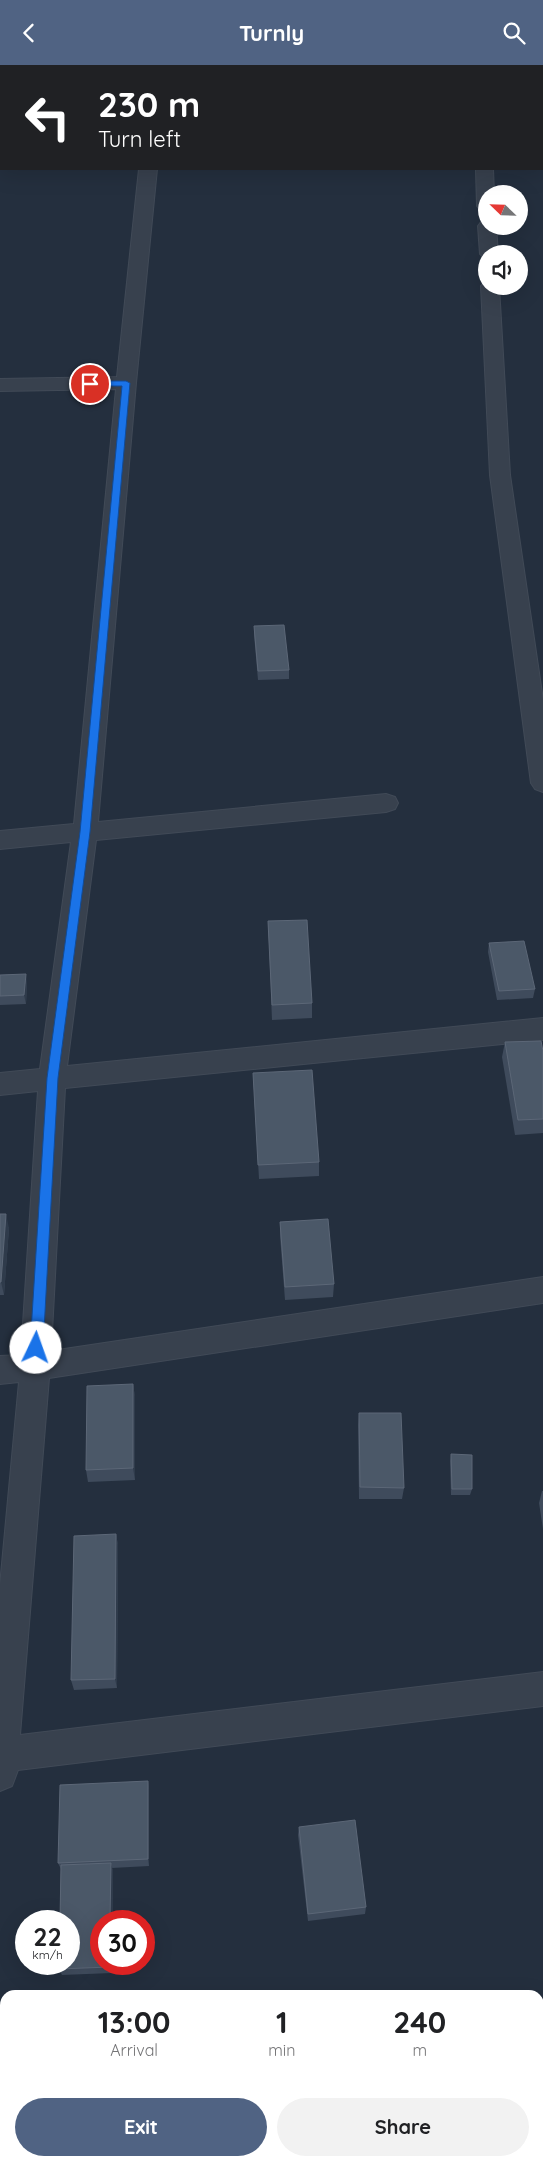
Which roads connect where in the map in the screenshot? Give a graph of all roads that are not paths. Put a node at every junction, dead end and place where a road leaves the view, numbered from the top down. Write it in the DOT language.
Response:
graph roads {
  1 [pos="148,170"];
  2 [pos="484,170"];
  3 [pos="485,185"];
  4 [pos="490,295"];
  5 [pos="126,383"];
  6 [pos="0,385"];
  7 [pos="543,783"];
  8 [pos="386,803"];
  9 [pos="85,832"];
  10 [pos="0,840"];
  11 [pos="543,1029"];
  12 [pos="52,1078"];
  13 [pos="0,1084"];
  14 [pos="543,1290"];
  15 [pos="35,1367"];
  16 [pos="0,1370"];
  17 [pos="543,1689"];
  18 [pos="0,1761"];
  1 -- 5 [label="street"];
  2 -- 3 [label="street"];
  4 -- 7 [label="street"];
  5 -- 6 [label="street"];
  5 -- 9 [label="street"];
  8 -- 9 [label="street"];
  9 -- 10 [label="street"];
  9 -- 12 [label="street"];
  11 -- 12 [label="street"];
  12 -- 13 [label="street"];
  12 -- 15 [label="street"];
  14 -- 15 [label="street"];
  15 -- 16 [label="street"];
  15 -- 18 [label="street"];
  17 -- 18 [label="street"];
}
